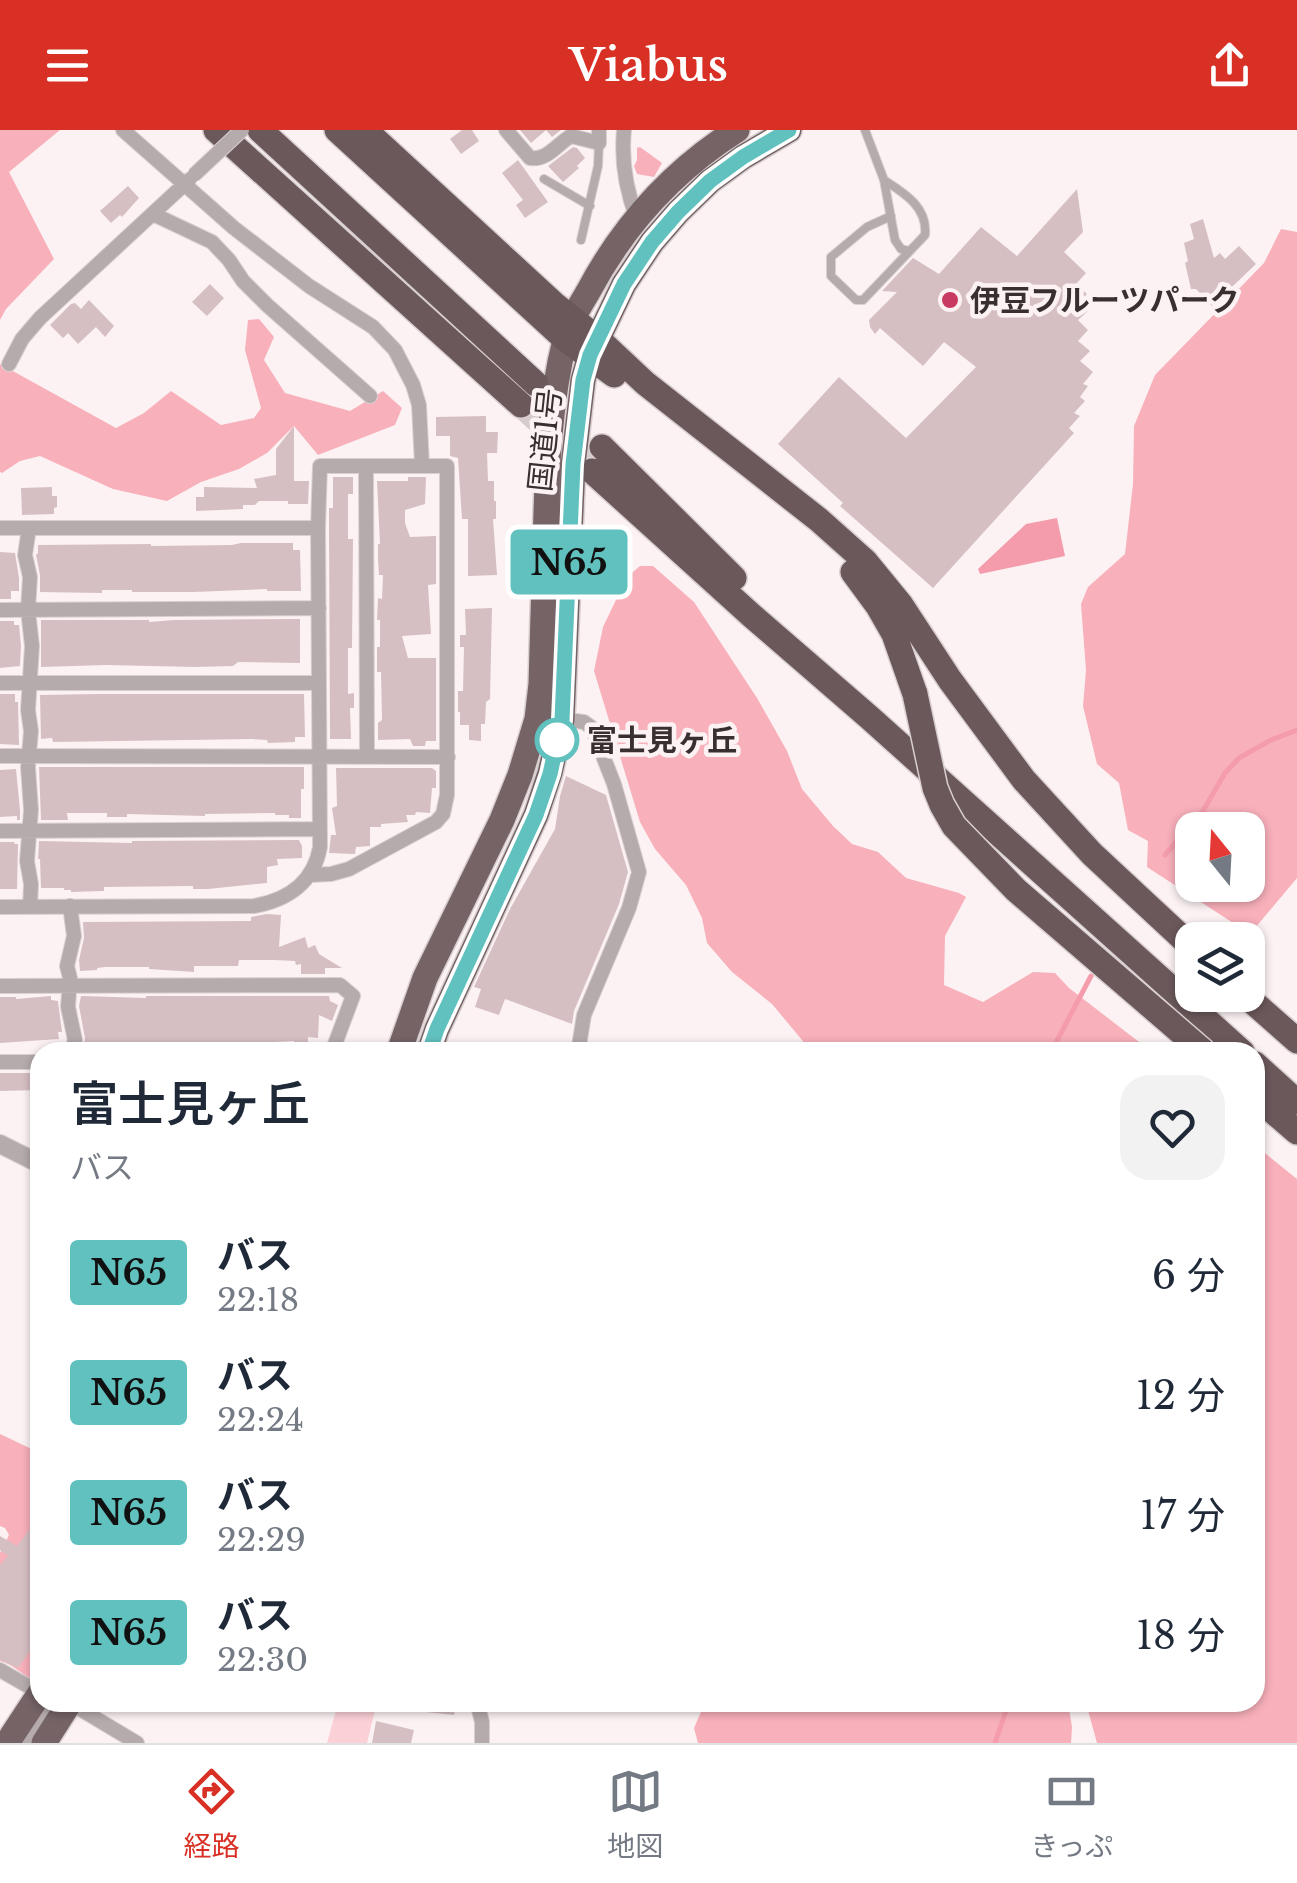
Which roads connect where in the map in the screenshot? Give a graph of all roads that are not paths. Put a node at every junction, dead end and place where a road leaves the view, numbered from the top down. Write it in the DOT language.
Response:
graph roads {
  1 [pos="123,130"];
  2 [pos="216,130"];
  3 [pos="242,130"];
  4 [pos="260,130"];
  5 [pos="337,130"];
  6 [pos="365,130"];
  7 [pos="506,130"];
  8 [pos="624,130"];
  9 [pos="736,130"];
  10 [pos="789,130"];
  11 [pos="865,130"];
  12 [pos="599,136"];
  13 [pos="544,179"];
  14 [pos="189,180"];
  15 [pos="884,180"];
  16 [pos="590,206"];
  17 [pos="153,214"];
  18 [pos="891,216"];
  19 [pos="637,219"];
  20 [pos="581,240"];
  21 [pos="909,252"];
  22 [pos="569,329"];
  23 [pos="594,347"];
  24 [pos="10,364"];
  25 [pos="536,384"];
  26 [pos="370,396"];
  27 [pos="521,406"];
  28 [pos="597,459"];
  29 [pos="422,466"];
  30 [pos="366,467"];
  31 [pos="0,528"];
  32 [pos="29,528"];
  33 [pos="318,528"];
  34 [pos="319,608"];
  35 [pos="0,610"];
  36 [pos="28,610"];
  37 [pos="0,683"];
  38 [pos="29,683"];
  39 [pos="319,683"];
  40 [pos="549,719"];
  41 [pos="0,756"];
  42 [pos="30,756"];
  43 [pos="368,756"];
  44 [pos="319,757"];
  45 [pos="448,757"];
  46 [pos="320,829"];
  47 [pos="0,830"];
  48 [pos="29,830"];
  49 [pos="310,875"];
  50 [pos="30,906"];
  51 [pos="70,906"];
  52 [pos="0,907"];
  53 [pos="1175,932"];
  54 [pos="0,986"];
  55 [pos="70,986"];
  56 [pos="1265,1012"];
  57 [pos="1297,1041"];
  58 [pos="74,1042"];
  59 [pos="336,1042"];
  60 [pos="403,1042"];
  61 [pos="432,1042"];
  62 [pos="580,1042"];
  63 [pos="1192,1042"];
  64 [pos="1231,1042"];
  65 [pos="0,1062"];
  66 [pos="30,1062"];
  67 [pos="1265,1073"];
  68 [pos="1297,1102"];
  69 [pos="1265,1105"];
  70 [pos="1297,1132"];
  71 [pos="0,1144"];
  72 [pos="30,1159"];
  73 [pos="0,1670"];
  74 [pos="30,1687"];
  75 [pos="30,1708"];
  76 [pos="47,1712"];
  77 [pos="64,1712"];
  78 [pos="85,1712"];
  79 [pos="480,1712"];
  80 [pos="7,1743"];
  81 [pos="24,1743"];
  82 [pos="44,1743"];
  83 [pos="137,1743"];
  84 [pos="482,1743"];
  1 -- 14 [label="street"];
  2 -- 27 [label="highway"];
  3 -- 14 [label="street, bridge"];
  4 -- 25 [label="highway"];
  5 -- 22 [label="highway"];
  6 -- 22 [label="highway"];
  7 -- 12 [label="street"];
  8 -- 19 [label="street"];
  9 -- 19 [label="highway, 国道1号"];
  10 -- 23 [label="highway, 国道1号"];
  11 -- 15 [label="lane"];
  12 -- 16 [label="lane"];
  13 -- 16 [label="lane"];
  14 -- 17 [label="street"];
  14 -- 29 [label="street"];
  15 -- 18 [label="lane"];
  15 -- 21 [label="lane"];
  16 -- 20 [label="lane"];
  17 -- 24 [label="street"];
  17 -- 26 [label="street"];
  18 -- 21 [label="lane"];
  18 -- 21 [label="lane"];
  19 -- 22 [label="highway, 国道1号"];
  22 -- 23 [label="highway"];
  22 -- 40 [label="highway, 国道1号"];
  23 -- 40 [label="highway, 国道1号"];
  23 -- 53 [label="highway"];
  23 -- 63 [label="highway, bridge"];
  28 -- 64 [label="highway"];
  29 -- 30 [label="street"];
  29 -- 45 [label="street"];
  30 -- 33 [label="street"];
  30 -- 43 [label="street"];
  31 -- 32 [label="street"];
  32 -- 33 [label="street"];
  32 -- 36 [label="street"];
  33 -- 34 [label="street"];
  34 -- 36 [label="street"];
  34 -- 39 [label="street"];
  35 -- 36 [label="street"];
  36 -- 38 [label="street"];
  37 -- 38 [label="street"];
  38 -- 39 [label="street"];
  38 -- 42 [label="street"];
  39 -- 44 [label="street"];
  40 -- 60 [label="highway, 国道1号"];
  40 -- 61 [label="highway, 国道1号"];
  40 -- 62 [label="street"];
  41 -- 42 [label="street"];
  42 -- 44 [label="street"];
  42 -- 48 [label="street"];
  43 -- 44 [label="street"];
  43 -- 45 [label="street"];
  44 -- 46 [label="street"];
  45 -- 49 [label="street"];
  46 -- 48 [label="street"];
  46 -- 49 [label="street"];
  47 -- 48 [label="street"];
  48 -- 50 [label="street"];
  49 -- 51 [label="street"];
  50 -- 51 [label="street"];
  50 -- 52 [label="street"];
  51 -- 55 [label="street"];
  54 -- 55 [label="street"];
  55 -- 58 [label="street"];
  55 -- 59 [label="street"];
  56 -- 57 [label="highway"];
  65 -- 66 [label="street"];
  67 -- 68 [label="highway"];
  69 -- 70 [label="highway"];
  71 -- 72 [label="street"];
  73 -- 74 [label="street"];
  75 -- 80 [label="highway"];
  76 -- 81 [label="street"];
  77 -- 82 [label="highway"];
  78 -- 83 [label="street"];
  79 -- 84 [label="street"];
}
